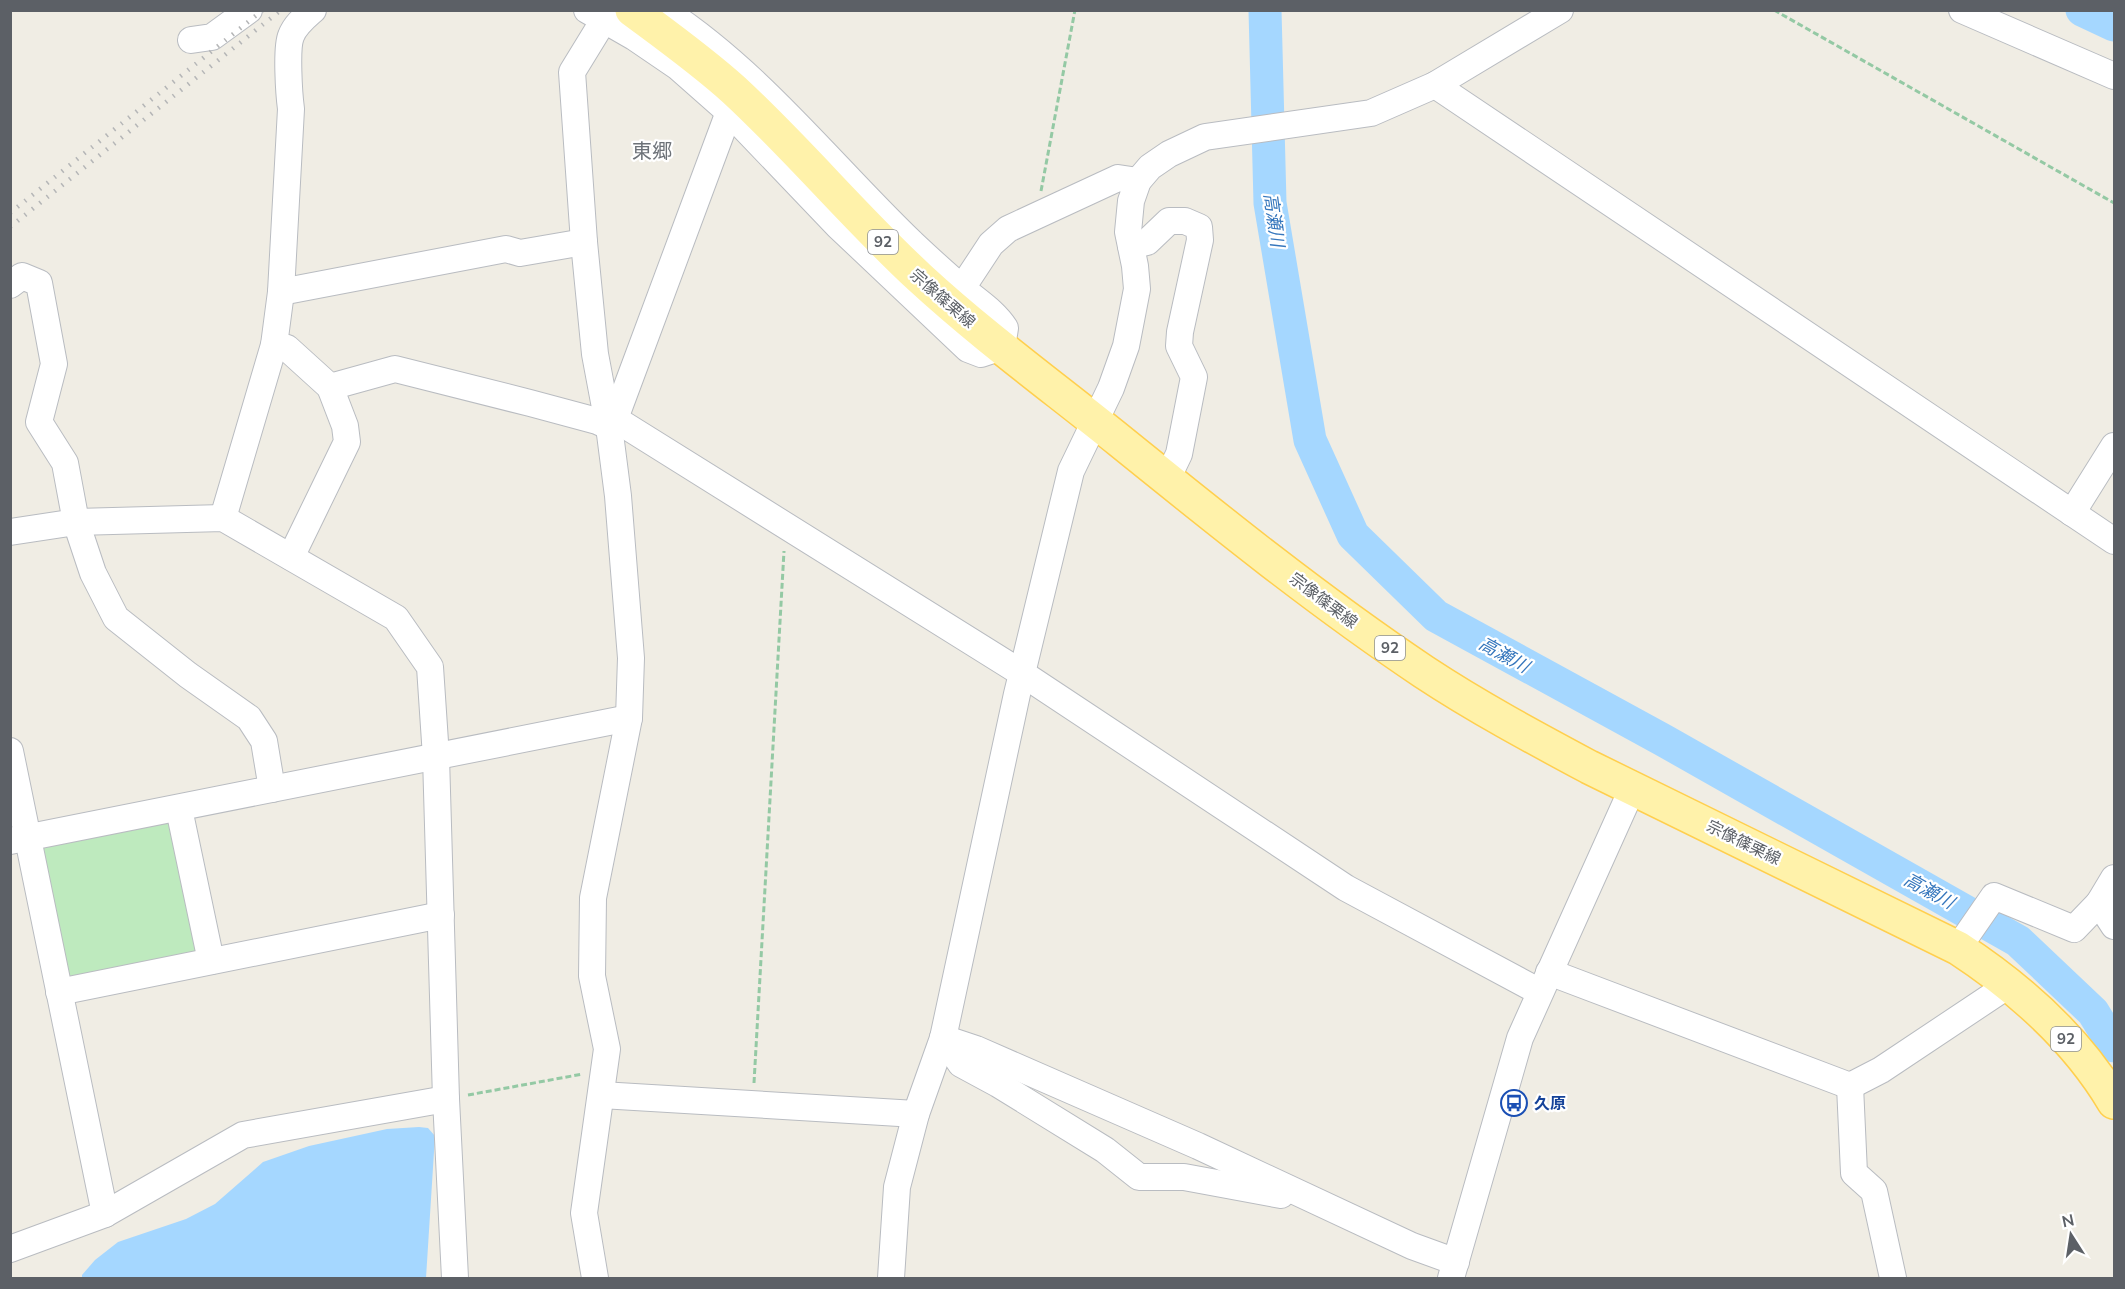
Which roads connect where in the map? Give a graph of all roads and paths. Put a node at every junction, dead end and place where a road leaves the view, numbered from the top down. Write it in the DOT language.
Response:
graph roads {
  1 [pos="249,10"];
  2 [pos="313,10"];
  3 [pos="664,10"];
  4 [pos="1075,10"];
  5 [pos="1560,10"];
  6 [pos="1774,10"];
  7 [pos="1962,10"];
  8 [pos="608,13"];
  9 [pos="191,40"];
  10 [pos="2115,76"];
  11 [pos="1435,86"];
  12 [pos="729,112"];
  13 [pos="1138,181"];
  14 [pos="2115,203"];
  15 [pos="1036,216"];
  16 [pos="584,242"];
  17 [pos="1131,246"];
  18 [pos="10,285"];
  19 [pos="962,288"];
  20 [pos="281,292"];
  21 [pos="274,345"];
  22 [pos="1002,347"];
  23 [pos="330,387"];
  24 [pos="1095,421"];
  25 [pos="611,426"];
  26 [pos="2115,446"];
  27 [pos="1167,479"];
  28 [pos="2072,513"];
  29 [pos="223,518"];
  30 [pos="76,522"];
  31 [pos="786,525"];
  32 [pos="10,532"];
  33 [pos="2115,541"];
  34 [pos="291,557"];
  35 [pos="1023,674"];
  36 [pos="629,718"];
  37 [pos="10,751"];
  38 [pos="436,757"];
  39 [pos="1633,788"];
  40 [pos="272,789"];
  41 [pos="178,809"];
  42 [pos="19,839"];
  43 [pos="2115,878"];
  44 [pos="2099,903"];
  45 [pos="441,915"];
  46 [pos="2115,926"];
  47 [pos="1963,941"];
  48 [pos="211,961"];
  49 [pos="1544,982"];
  50 [pos="2010,984"];
  51 [pos="59,992"];
  52 [pos="943,1038"];
  53 [pos="603,1083"];
  54 [pos="1850,1086"];
  55 [pos="446,1099"];
  56 [pos="2115,1102"];
  57 [pos="753,1104"];
  58 [pos="916,1114"];
  59 [pos="1318,1202"];
  60 [pos="105,1214"];
  61 [pos="10,1250"];
  62 [pos="1454,1270"];
  63 [pos="455,1278"];
  64 [pos="595,1278"];
  65 [pos="891,1278"];
  66 [pos="1893,1278"];
  1 -- 9 [label="street"];
  2 -- 20 [label="street"];
  3 -- 19 [label="street"];
  4 -- 15 [label="path"];
  5 -- 11 [label="street"];
  6 -- 14 [label="path"];
  7 -- 10 [label="street"];
  8 -- 12 [label="street"];
  8 -- 16 [label="street"];
  8 -- 22 [label="main road, 宗像篠栗線 / 92"];
  11 -- 13 [label="street"];
  11 -- 28 [label="street"];
  12 -- 22 [label="street"];
  12 -- 25 [label="street"];
  13 -- 15 [label="street"];
  13 -- 17 [label="street"];
  15 -- 19 [label="street"];
  16 -- 20 [label="street"];
  16 -- 25 [label="street"];
  17 -- 24 [label="street"];
  17 -- 27 [label="street"];
  18 -- 30 [label="street"];
  19 -- 22 [label="street"];
  20 -- 21 [label="street"];
  21 -- 23 [label="street"];
  21 -- 29 [label="street"];
  22 -- 24 [label="main road, 宗像篠栗線 / 92"];
  23 -- 25 [label="street"];
  23 -- 34 [label="street"];
  24 -- 27 [label="main road, 宗像篠栗線 / 92"];
  24 -- 35 [label="street"];
  25 -- 31 [label="street"];
  25 -- 36 [label="street"];
  26 -- 28 [label="street"];
  27 -- 39 [label="main road, 宗像篠栗線 / 92"];
  28 -- 33 [label="street"];
  29 -- 30 [label="street"];
  29 -- 34 [label="street"];
  30 -- 32 [label="street"];
  30 -- 40 [label="street"];
  31 -- 35 [label="street"];
  31 -- 57 [label="path"];
  34 -- 38 [label="street"];
  35 -- 49 [label="street"];
  35 -- 52 [label="street"];
  36 -- 38 [label="street"];
  36 -- 53 [label="street"];
  37 -- 42 [label="street"];
  38 -- 40 [label="street"];
  38 -- 45 [label="street"];
  39 -- 47 [label="main road, 宗像篠栗線 / 92"];
  39 -- 49 [label="street"];
  40 -- 41 [label="street"];
  41 -- 42 [label="street"];
  41 -- 48 [label="street"];
  42 -- 51 [label="street"];
  43 -- 44 [label="street"];
  44 -- 46 [label="street"];
  44 -- 47 [label="street"];
  45 -- 48 [label="street"];
  45 -- 55 [label="street"];
  47 -- 50 [label="main road, 宗像篠栗線 / 92"];
  48 -- 51 [label="street"];
  49 -- 54 [label="street"];
  49 -- 62 [label="street"];
  50 -- 54 [label="street"];
  50 -- 56 [label="main road, 宗像篠栗線 / 92"];
  51 -- 60 [label="street"];
  52 -- 58 [label="street"];
  52 -- 59 [label="street"];
  52 -- 59 [label="street"];
  53 -- 55 [label="path"];
  53 -- 57 [label="street"];
  53 -- 64 [label="street"];
  54 -- 66 [label="street"];
  55 -- 60 [label="street"];
  55 -- 63 [label="street"];
  57 -- 58 [label="street"];
  58 -- 65 [label="street"];
  59 -- 62 [label="street"];
  60 -- 61 [label="street"];
}
